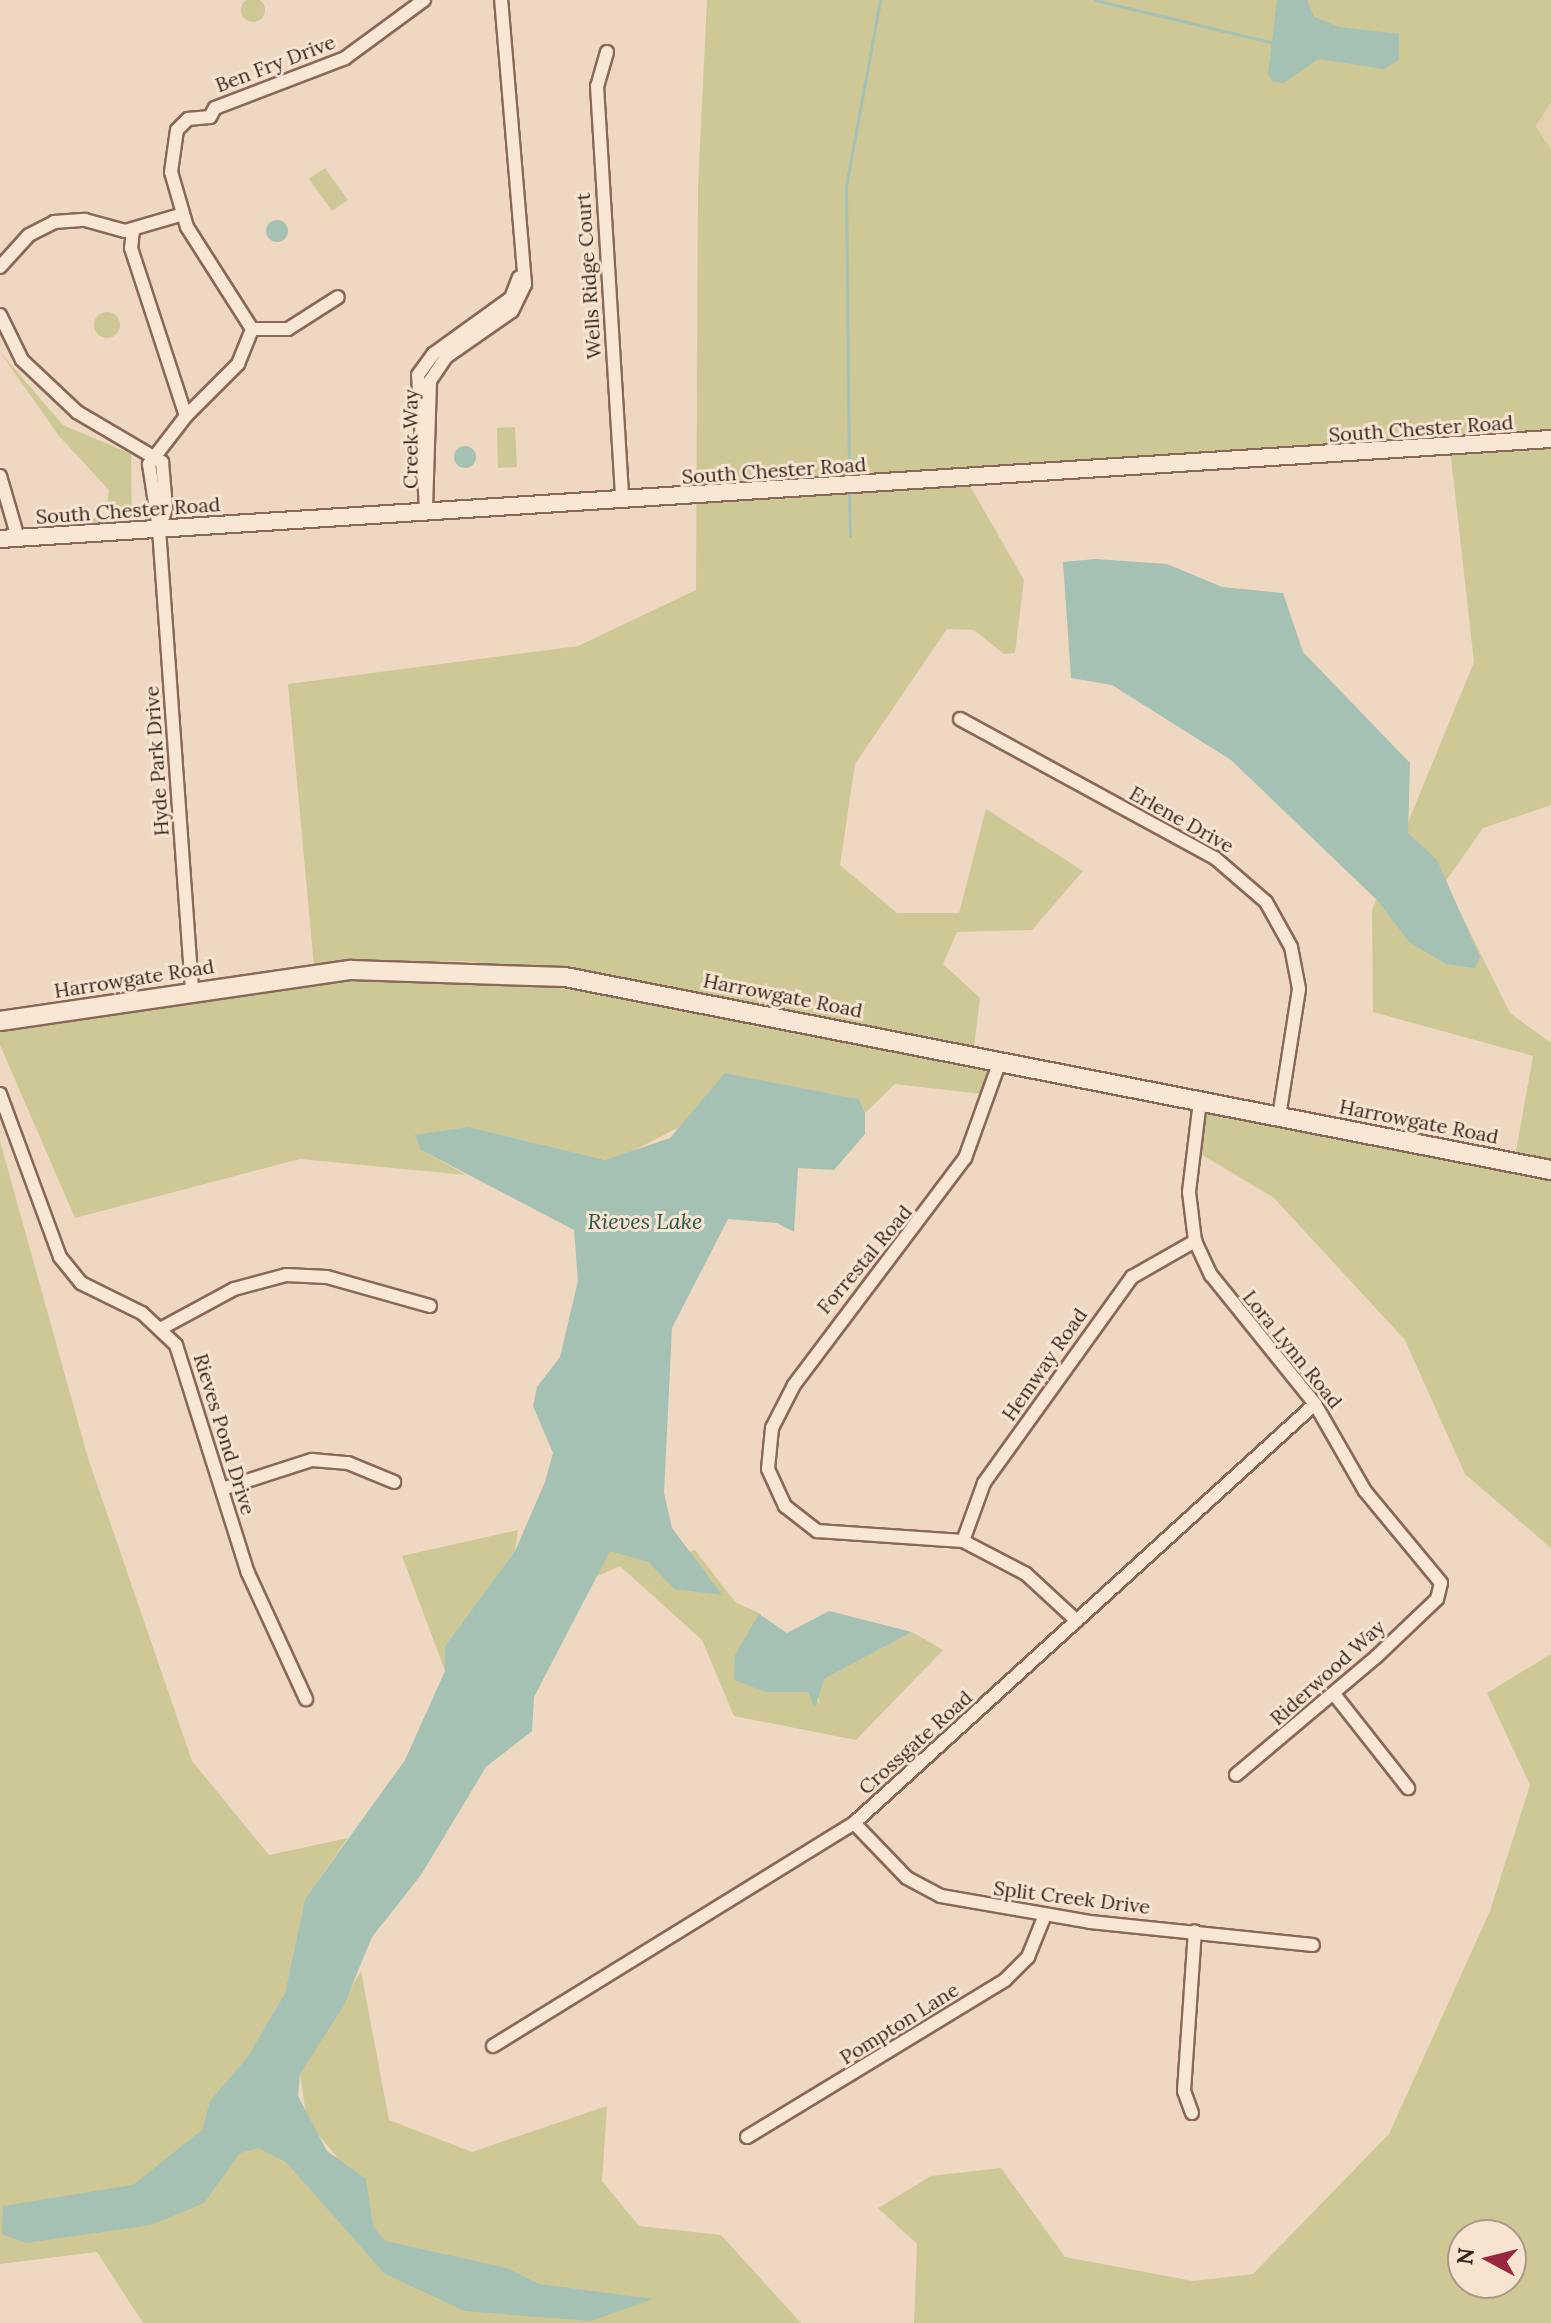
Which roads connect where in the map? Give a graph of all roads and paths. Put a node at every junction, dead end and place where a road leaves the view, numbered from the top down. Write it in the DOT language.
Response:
graph roads {
  1 [pos="424,0"];
  2 [pos="501,0"];
  3 [pos="607,52"];
  4 [pos="183,214"];
  5 [pos="133,230"];
  6 [pos="0,267"];
  7 [pos="338,297"];
  8 [pos="0,315"];
  9 [pos="252,329"];
  10 [pos="186,416"];
  11 [pos="1551,439"];
  12 [pos="155,453"];
  13 [pos="0,476"];
  14 [pos="622,500"];
  15 [pos="426,509"];
  16 [pos="159,529"];
  17 [pos="18,538"];
  18 [pos="0,539"];
  19 [pos="960,719"];
  20 [pos="192,991"];
  21 [pos="0,1021"];
  22 [pos="1000,1061"];
  23 [pos="0,1094"];
  24 [pos="1200,1101"];
  25 [pos="1279,1116"];
  26 [pos="1551,1170"];
  27 [pos="1195,1241"];
  28 [pos="430,1306"];
  29 [pos="162,1328"];
  30 [pos="1315,1404"];
  31 [pos="394,1482"];
  32 [pos="222,1489"];
  33 [pos="963,1541"];
  34 [pos="1439,1593"];
  35 [pos="1077,1621"];
  36 [pos="1334,1694"];
  37 [pos="306,1699"];
  38 [pos="1236,1775"];
  39 [pos="1408,1788"];
  40 [pos="854,1823"];
  41 [pos="1045,1915"];
  42 [pos="1195,1931"];
  43 [pos="1313,1945"];
  44 [pos="493,2046"];
  45 [pos="1192,2113"];
  46 [pos="747,2137"];
  1 -- 4 [label="street, Ben Fry Drive"];
  2 -- 15 [label="street, Creek Way"];
  3 -- 14 [label="street, Wells Ridge Court"];
  4 -- 5 [label="street"];
  4 -- 9 [label="street"];
  5 -- 6 [label="street"];
  5 -- 10 [label="street"];
  7 -- 9 [label="street"];
  8 -- 12 [label="street"];
  9 -- 10 [label="street"];
  10 -- 12 [label="street"];
  11 -- 14 [label="street, South Chester Road"];
  12 -- 16 [label="street, Hyde Park Drive"];
  13 -- 17 [label="street"];
  14 -- 15 [label="street, South Chester Road"];
  15 -- 16 [label="street, South Chester Road"];
  16 -- 17 [label="street, South Chester Road"];
  16 -- 20 [label="street, Hyde Park Drive"];
  17 -- 18 [label="street, South Chester Road"];
  19 -- 25 [label="street, Erlene Drive"];
  20 -- 21 [label="main road, Harrowgate Road"];
  20 -- 22 [label="main road, Harrowgate Road"];
  22 -- 24 [label="main road, Harrowgate Road"];
  22 -- 33 [label="street, Forrestal Road"];
  23 -- 29 [label="street, Rieves Pond Drive"];
  24 -- 25 [label="main road, Harrowgate Road"];
  24 -- 27 [label="street, Lora Lynn Road"];
  25 -- 26 [label="main road, Harrowgate Road"];
  27 -- 30 [label="street, Lora Lynn Road"];
  27 -- 33 [label="street, Hemway Road"];
  28 -- 29 [label="street"];
  29 -- 32 [label="street, Rieves Pond Drive"];
  30 -- 34 [label="street, Lora Lynn Road"];
  30 -- 35 [label="street, Crossgate Road"];
  31 -- 32 [label="street"];
  32 -- 37 [label="street, Rieves Pond Drive"];
  33 -- 35 [label="street"];
  34 -- 36 [label="street, Riderwood Way"];
  35 -- 40 [label="street, Crossgate Road"];
  36 -- 38 [label="street, Riderwood Way"];
  36 -- 39 [label="street"];
  40 -- 41 [label="street, Split Creek Drive"];
  40 -- 44 [label="street, Crossgate Road"];
  41 -- 42 [label="street, Split Creek Drive"];
  41 -- 46 [label="street, Pompton Lane"];
  42 -- 43 [label="street, Split Creek Drive"];
  42 -- 45 [label="street"];
}
